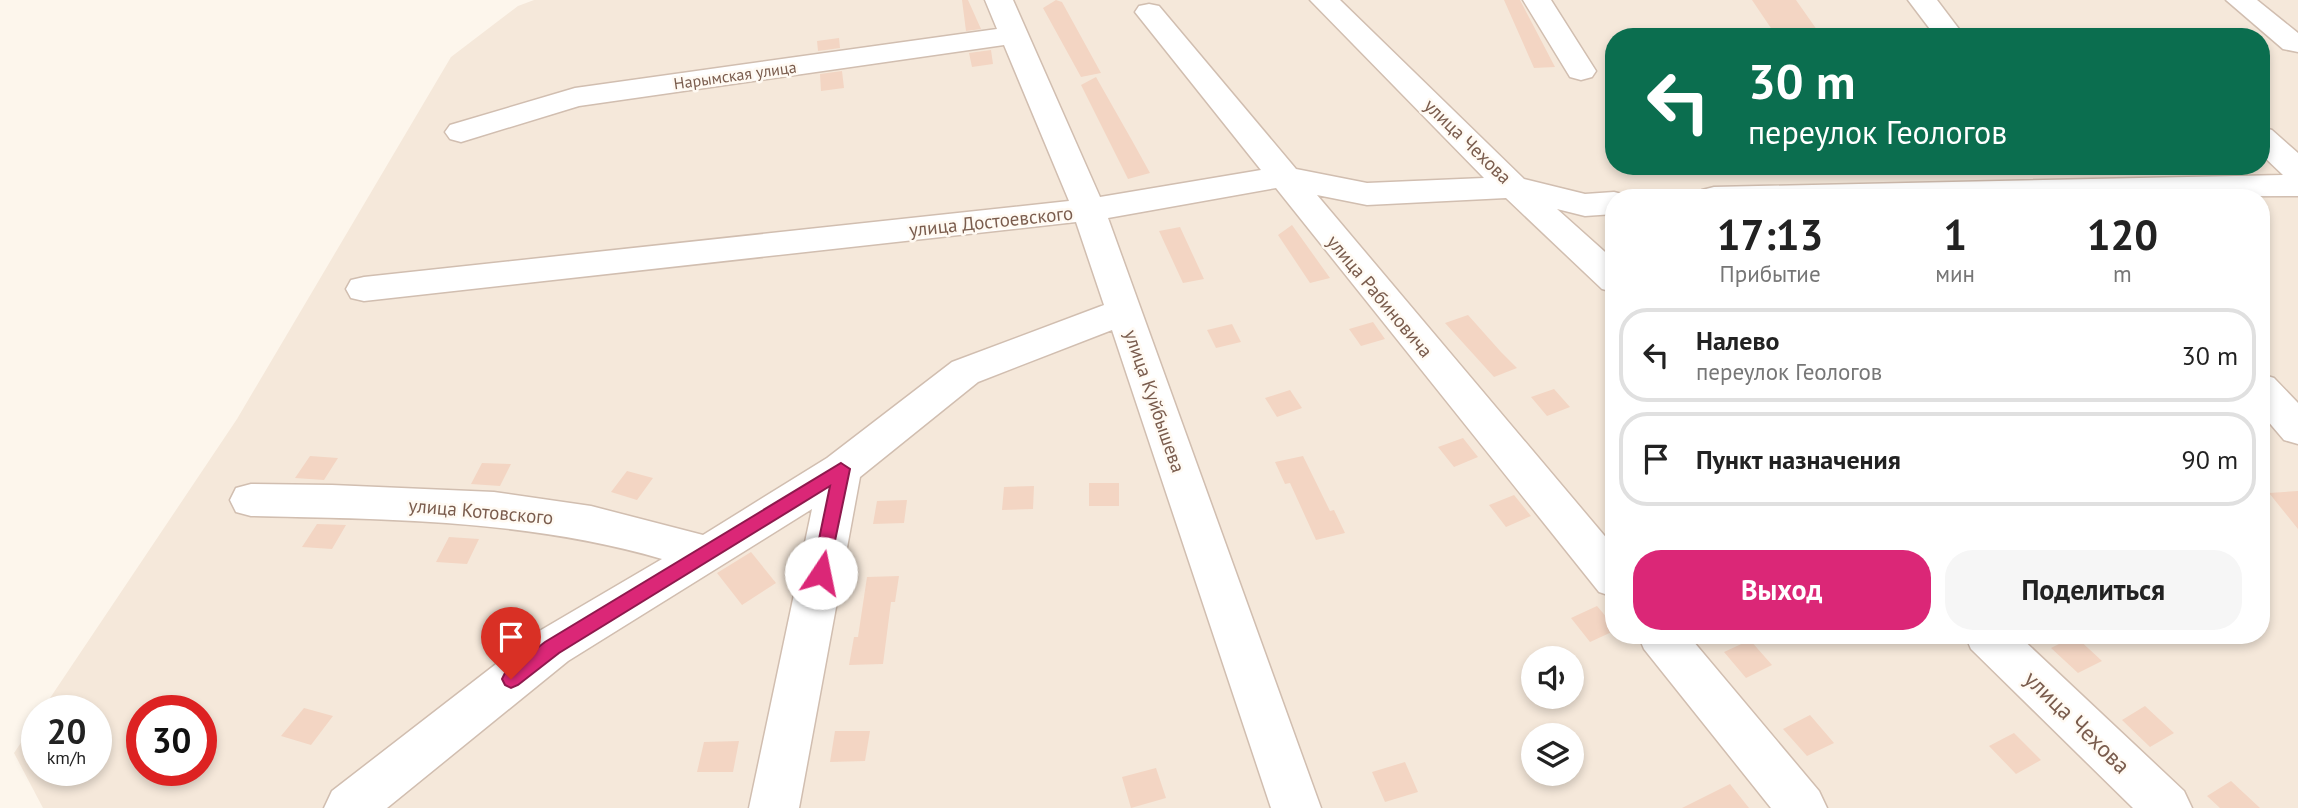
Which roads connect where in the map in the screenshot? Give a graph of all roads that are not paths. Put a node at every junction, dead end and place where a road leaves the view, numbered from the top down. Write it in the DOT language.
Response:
graph roads {
  1 [pos="999,0"];
  2 [pos="1325,0"];
  3 [pos="1537,0"];
  4 [pos="1922,0"];
  5 [pos="2240,0"];
  6 [pos="1149,12"];
  7 [pos="1944,28"];
  8 [pos="1014,35"];
  9 [pos="2295,43"];
  10 [pos="2270,44"];
  11 [pos="1581,71"];
  12 [pos="461,132"];
  13 [pos="2270,145"];
  14 [pos="2298,171"];
  15 [pos="1747,175"];
  16 [pos="1282,177"];
  17 [pos="2071,184"];
  18 [pos="2298,185"];
  19 [pos="1515,187"];
  20 [pos="1733,189"];
  21 [pos="1938,189"];
  22 [pos="1605,204"];
  23 [pos="1089,210"];
  24 [pos="1605,272"];
  25 [pos="364,289"];
  26 [pos="1124,311"];
  27 [pos="2270,400"];
  28 [pos="2287,423"];
  29 [pos="841,469"];
  30 [pos="251,500"];
  31 [pos="708,554"];
  32 [pos="1605,568"];
  33 [pos="1667,644"];
  34 [pos="1996,644"];
  35 [pos="349,808"];
  36 [pos="774,808"];
  37 [pos="1296,808"];
  38 [pos="1802,808"];
  39 [pos="2167,808"];
  1 -- 8 [label="street, улица Куйбышева"];
  2 -- 19 [label="street, улица Чехова"];
  3 -- 11 [label="street"];
  4 -- 7 [label="street"];
  5 -- 9 [label="street"];
  6 -- 16 [label="street, улица Рабиновича"];
  8 -- 12 [label="street, Нарымская улица"];
  8 -- 23 [label="street, улица Куйбышева"];
  9 -- 10 [label="street"];
  13 -- 14 [label="street"];
  15 -- 20 [label="street"];
  16 -- 19 [label="street, улица Достоевского"];
  16 -- 23 [label="street, улица Достоевского"];
  16 -- 32 [label="street, улица Рабиновича"];
  17 -- 18 [label="street"];
  17 -- 21 [label="street"];
  19 -- 22 [label="street, улица Достоевского"];
  19 -- 24 [label="street, улица Чехова"];
  23 -- 25 [label="street, улица Достоевского"];
  23 -- 26 [label="street, улица Куйбышева"];
  26 -- 29 [label="street"];
  26 -- 37 [label="street, улица Куйбышева"];
  27 -- 28 [label="street"];
  29 -- 31 [label="street"];
  29 -- 36 [label="street"];
  30 -- 31 [label="street, улица Котовского"];
  31 -- 35 [label="street"];
  33 -- 38 [label="street"];
  34 -- 39 [label="street, улица Чехова"];
}
